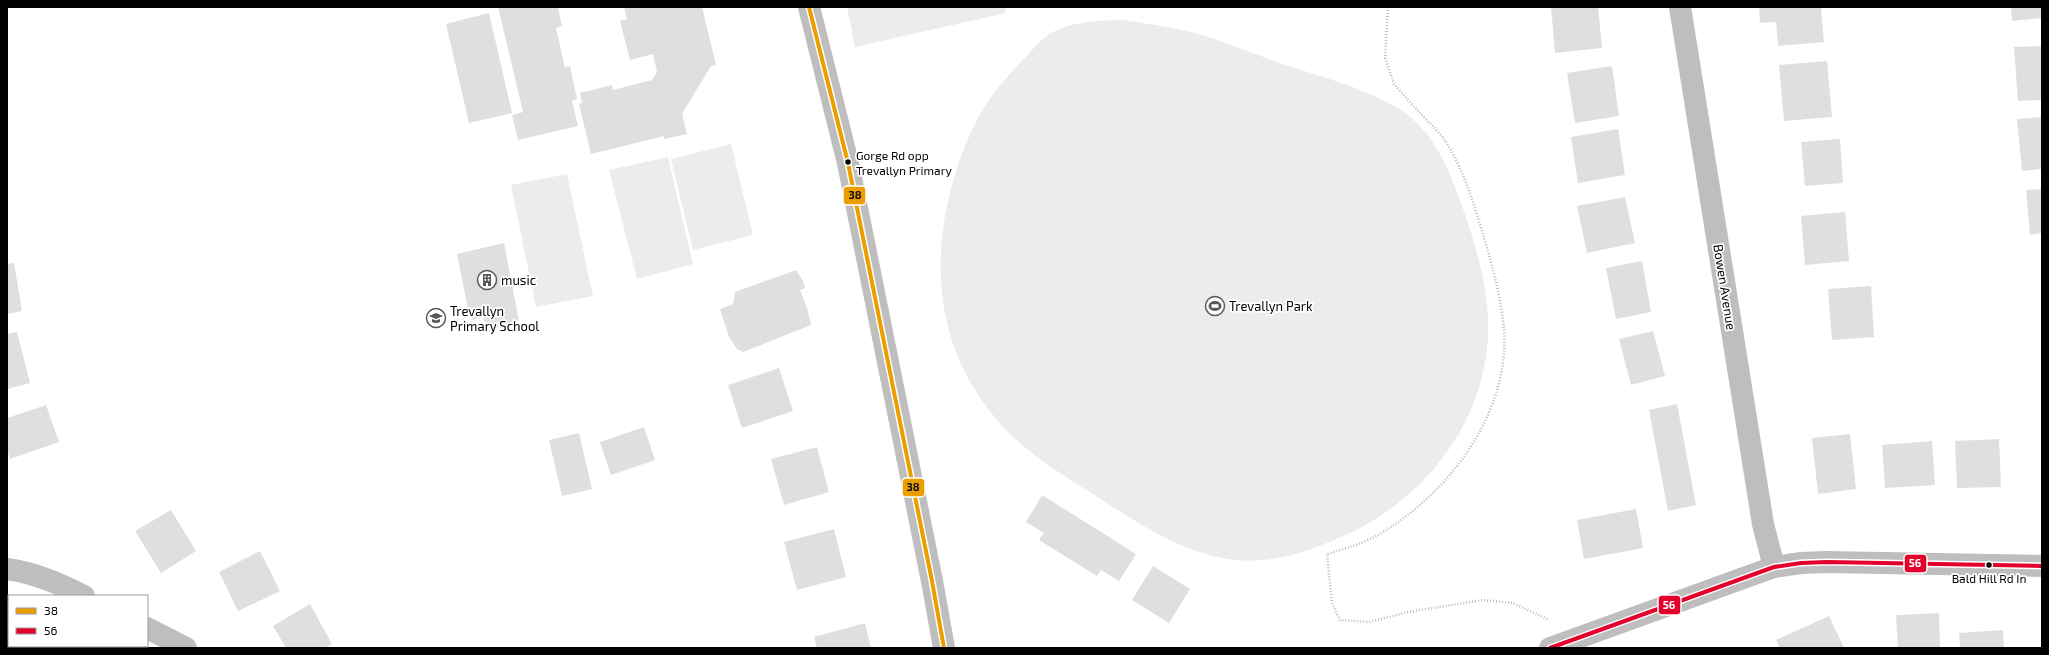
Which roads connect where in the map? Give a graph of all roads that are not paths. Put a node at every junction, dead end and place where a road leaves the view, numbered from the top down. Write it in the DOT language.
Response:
graph roads {
  1 [pos="809,7"];
  2 [pos="1680,7"];
  3 [pos="2042,566"];
  4 [pos="1774,567"];
  5 [pos="7,569"];
  6 [pos="82,595"];
  7 [pos="148,629"];
  8 [pos="186,648"];
  9 [pos="944,648"];
  10 [pos="1550,648"];
  1 -- 9 [label="street"];
  2 -- 4 [label="street, Bowen Avenue"];
  3 -- 4 [label="street"];
  4 -- 10 [label="street"];
  5 -- 6 [label="street"];
  7 -- 8 [label="street"];
}
